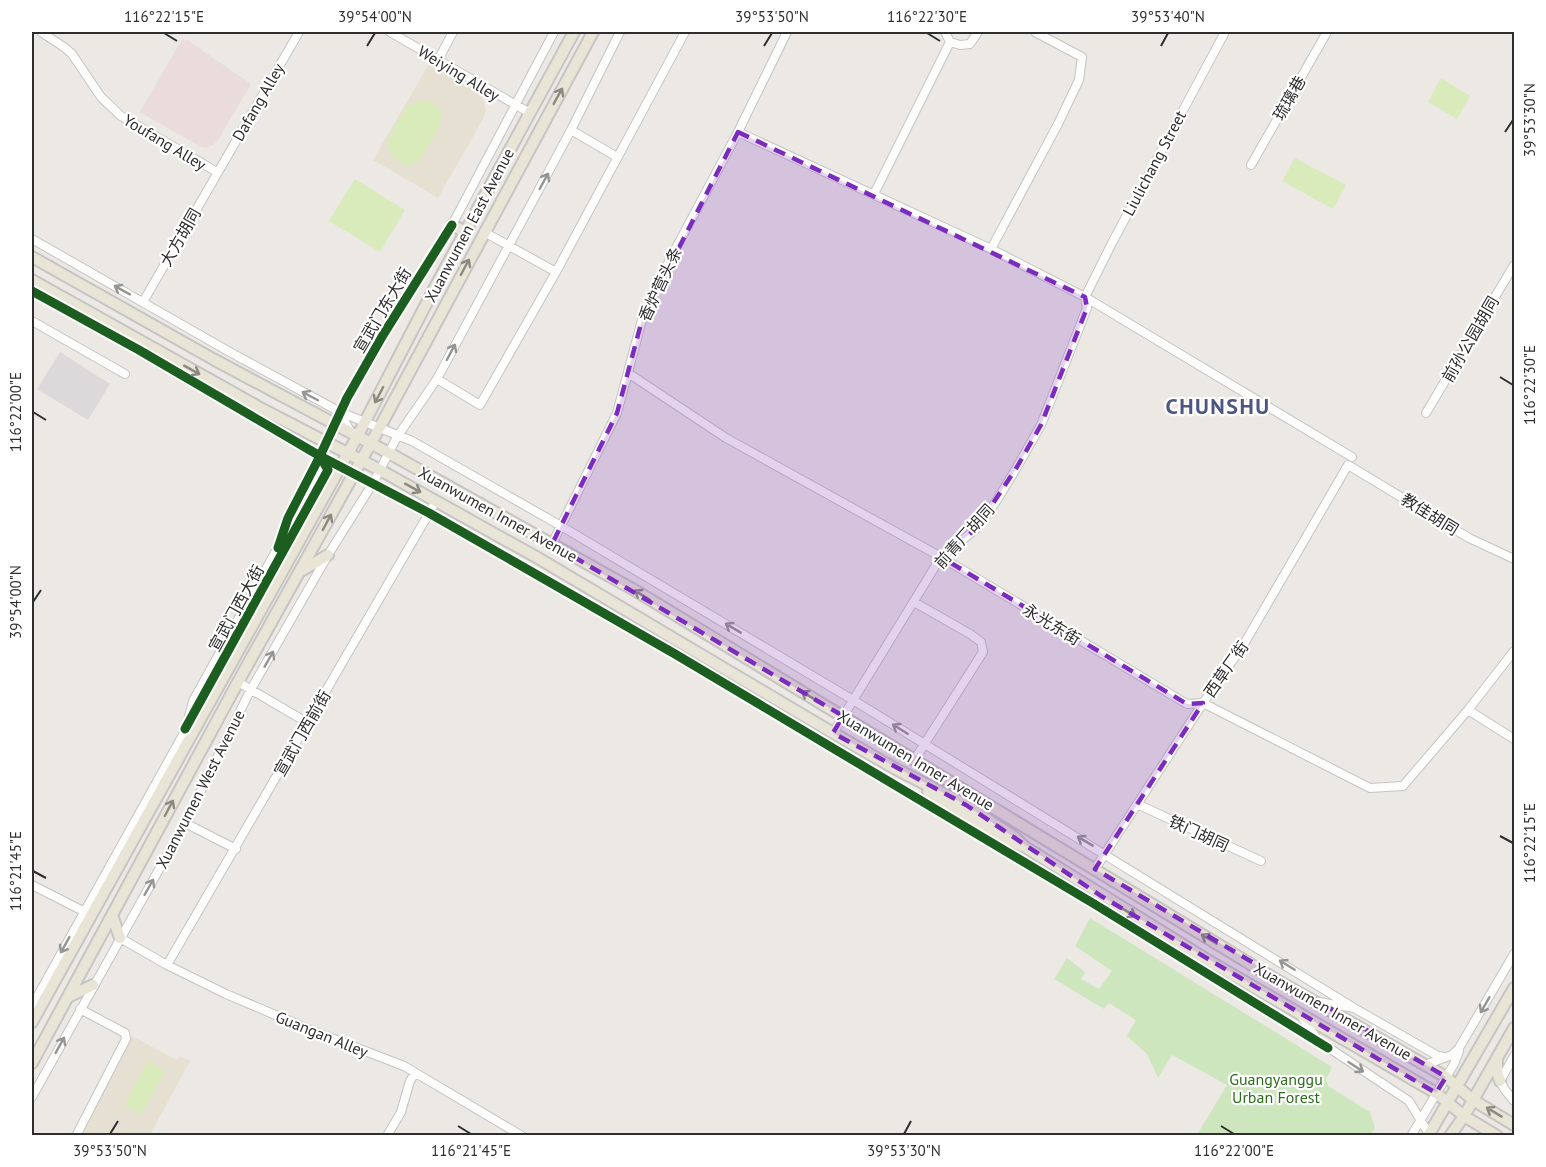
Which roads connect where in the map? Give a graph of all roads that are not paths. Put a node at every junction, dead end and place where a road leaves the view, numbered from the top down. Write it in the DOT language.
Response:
graph roads {
  1 [pos="41,32"];
  2 [pos="299,32"];
  3 [pos="390,32"];
  4 [pos="453,32"];
  5 [pos="554,32"];
  6 [pos="574,32"];
  7 [pos="593,32"];
  8 [pos="621,32"];
  9 [pos="685,32"];
  10 [pos="787,32"];
  11 [pos="945,32"];
  12 [pos="978,32"];
  13 [pos="1035,32"];
  14 [pos="1225,32"];
  15 [pos="1327,32"];
  16 [pos="950,42"];
  17 [pos="438,60"];
  18 [pos="514,105"];
  19 [pos="530,113"];
  20 [pos="572,130"];
  21 [pos="738,132"];
  22 [pos="616,158"];
  23 [pos="1251,165"];
  24 [pos="217,172"];
  25 [pos="874,194"];
  26 [pos="452,225"];
  27 [pos="466,232"];
  28 [pos="484,232"];
  29 [pos="32,239"];
  30 [pos="508,246"];
  31 [pos="991,249"];
  32 [pos="32,257"];
  33 [pos="1515,265"];
  34 [pos="556,272"];
  35 [pos="32,280"];
  36 [pos="32,291"];
  37 [pos="1085,297"];
  38 [pos="142,302"];
  39 [pos="32,321"];
  40 [pos="181,324"];
  41 [pos="188,345"];
  42 [pos="628,373"];
  43 [pos="125,374"];
  44 [pos="437,379"];
  45 [pos="340,412"];
  46 [pos="1426,413"];
  47 [pos="334,425"];
  48 [pos="354,436"];
  49 [pos="397,437"];
  50 [pos="326,443"];
  51 [pos="371,443"];
  52 [pos="389,453"];
  53 [pos="347,454"];
  54 [pos="320,456"];
  55 [pos="362,461"];
  56 [pos="1350,461"];
  57 [pos="341,467"];
  58 [pos="328,470"];
  59 [pos="380,470"];
  60 [pos="355,473"];
  61 [pos="373,483"];
  62 [pos="436,501"];
  63 [pos="429,513"];
  64 [pos="561,526"];
  65 [pos="552,544"];
  66 [pos="328,555"];
  67 [pos="941,558"];
  68 [pos="1515,559"];
  69 [pos="301,571"];
  70 [pos="914,602"];
  71 [pos="1515,651"];
  72 [pos="238,682"];
  73 [pos="250,691"];
  74 [pos="853,700"];
  75 [pos="1203,703"];
  76 [pos="1468,710"];
  77 [pos="843,716"];
  78 [pos="308,723"];
  79 [pos="189,731"];
  80 [pos="833,733"];
  81 [pos="1515,739"];
  82 [pos="925,744"];
  83 [pos="915,759"];
  84 [pos="1137,804"];
  85 [pos="185,823"];
  86 [pos="236,849"];
  87 [pos="1105,853"];
  88 [pos="1261,861"];
  89 [pos="1095,869"];
  90 [pos="32,885"];
  91 [pos="87,913"];
  92 [pos="112,915"];
  93 [pos="120,938"];
  94 [pos="1515,954"];
  95 [pos="167,965"];
  96 [pos="93,985"];
  97 [pos="1515,988"];
  98 [pos="69,996"];
  99 [pos="1314,1001"];
  100 [pos="32,1006"];
  101 [pos="1354,1008"];
  102 [pos="80,1009"];
  103 [pos="1299,1013"];
  104 [pos="32,1023"];
  105 [pos="1515,1028"];
  106 [pos="1328,1048"];
  107 [pos="1459,1048"];
  108 [pos="1515,1056"];
  109 [pos="1445,1057"];
  110 [pos="1498,1057"];
  111 [pos="32,1063"];
  112 [pos="1425,1065"];
  113 [pos="415,1073"];
  114 [pos="1446,1077"];
  115 [pos="1500,1081"];
  116 [pos="1456,1086"];
  117 [pos="1436,1093"];
  118 [pos="32,1096"];
  119 [pos="1473,1100"];
  120 [pos="1515,1101"];
  121 [pos="1448,1102"];
  122 [pos="1415,1111"];
  123 [pos="1464,1116"];
  124 [pos="1420,1120"];
  125 [pos="1515,1125"];
  126 [pos="1412,1134"];
  127 [pos="1428,1135"];
  128 [pos="76,1136"];
  129 [pos="387,1136"];
  130 [pos="522,1136"];
  131 [pos="1450,1136"];
  132 [pos="1497,1136"];
  1 -- 24 [label="street, Youfang Alley"];
  2 -- 24 [label="street, Dafang Alley"];
  3 -- 17 [label="street, Weiying Alley"];
  4 -- 17 [label="street"];
  5 -- 18 [label="street, 宣武门东大街"];
  6 -- 19 [label="main road, Xuanwumen East Avenue"];
  28 -- 7 [label="main road, Xuanwumen East Avenue, one-way"];
  8 -- 20 [label="street"];
  9 -- 22 [label="street"];
  10 -- 21 [label="street, 香炉营头条"];
  11 -- 16 [label="street"];
  12 -- 16 [label="street"];
  13 -- 31 [label="street"];
  14 -- 37 [label="street, Liulichang Street"];
  15 -- 23 [label="street, 琉璃巷"];
  16 -- 25 [label="street"];
  17 -- 18 [label="street, Weiying Alley"];
  18 -- 19 [label="street, Weiying Alley"];
  18 -- 26 [label="street, 宣武门东大街"];
  19 -- 27 [label="main road, Xuanwumen East Avenue"];
  20 -- 22 [label="street"];
  30 -- 20 [label="street, one-way"];
  21 -- 25 [label="street, 教佳胡同"];
  21 -- 42 [label="street, 香炉营头条"];
  22 -- 34 [label="street"];
  24 -- 38 [label="street, 大方胡同"];
  25 -- 31 [label="street, 教佳胡同"];
  26 -- 27 [label="main road"];
  26 -- 45 [label="street, 宣武门东大街"];
  27 -- 48 [label="main road, Xuanwumen East Avenue, one-way"];
  28 -- 30 [label="street"];
  51 -- 28 [label="main road, Xuanwumen West Avenue, one-way"];
  38 -- 29 [label="street, one-way"];
  30 -- 34 [label="street"];
  44 -- 30 [label="street, one-way"];
  31 -- 37 [label="street, 教佳胡同"];
  32 -- 41 [label="main road"];
  33 -- 46 [label="street, 前孙公园胡同"];
  34 -- 44 [label="street"];
  35 -- 50 [label="main road, one-way"];
  36 -- 54 [label="street"];
  37 -- 56 [label="street, 教佳胡同"];
  37 -- 67 [label="street, 前青厂胡同"];
  38 -- 40 [label="street"];
  39 -- 43 [label="street"];
  40 -- 41 [label="street"];
  45 -- 40 [label="street, one-way"];
  41 -- 47 [label="main road"];
  42 -- 64 [label="street, 香炉营头条"];
  42 -- 67 [label="street, 永光东街"];
  44 -- 49 [label="street"];
  45 -- 47 [label="street, 宣武门东大街"];
  45 -- 48 [label="street"];
  45 -- 49 [label="street"];
  47 -- 48 [label="main road, Xuanwumen Inner Avenue"];
  47 -- 50 [label="street, 宣武门东大街"];
  48 -- 51 [label="main road, Xuanwumen Inner Avenue"];
  48 -- 53 [label="main road, Xuanwumen West Avenue"];
  49 -- 52 [label="street, Xuanwumen West Avenue"];
  49 -- 64 [label="street"];
  50 -- 53 [label="main road"];
  50 -- 54 [label="street, 宣武门西大街"];
  51 -- 52 [label="main road, Xuanwumen Inner Avenue"];
  51 -- 55 [label="main road, Xuanwumen West Avenue"];
  52 -- 59 [label="street, Xuanwumen West Avenue"];
  52 -- 65 [label="main road, Xuanwumen Inner Avenue"];
  53 -- 55 [label="main road, Xuanwumen Inner Avenue"];
  53 -- 57 [label="main road, Xuanwumen West Avenue"];
  54 -- 57 [label="street"];
  54 -- 58 [label="street"];
  54 -- 79 [label="street, 宣武门西大街"];
  55 -- 59 [label="main road, Xuanwumen Inner Avenue"];
  55 -- 60 [label="main road, Xuanwumen West Avenue"];
  56 -- 68 [label="street, 教佳胡同"];
  56 -- 75 [label="street, 西草厂街"];
  57 -- 58 [label="street"];
  57 -- 60 [label="street"];
  57 -- 79 [label="main road, Xuanwumen West Avenue"];
  58 -- 79 [label="street, 宣武门西大街"];
  59 -- 61 [label="street, Xuanwumen West Avenue"];
  59 -- 62 [label="main road, Xuanwumen Inner Avenue, one-way"];
  60 -- 61 [label="street"];
  69 -- 60 [label="main road, Xuanwumen West Avenue, one-way"];
  61 -- 63 [label="street"];
  61 -- 66 [label="street, Xuanwumen West Avenue"];
  62 -- 63 [label="street, 宣武门西前街"];
  62 -- 80 [label="main road, Xuanwumen Inner Avenue"];
  63 -- 78 [label="street, 宣武门西前街"];
  63 -- 106 [label="street"];
  64 -- 65 [label="street, 香炉营头条"];
  74 -- 64 [label="street, one-way"];
  77 -- 65 [label="main road, Xuanwumen Inner Avenue, one-way"];
  66 -- 69 [label="main road"];
  73 -- 66 [label="street, Xuanwumen West Avenue, one-way"];
  67 -- 70 [label="street, 前青厂胡同"];
  67 -- 75 [label="street, 永光东街"];
  69 -- 72 [label="main road, Xuanwumen West Avenue"];
  70 -- 74 [label="street, 前青厂胡同"];
  70 -- 82 [label="street"];
  71 -- 76 [label="street, 永光东街"];
  72 -- 73 [label="street"];
  92 -- 72 [label="main road, Xuanwumen West Avenue, one-way"];
  73 -- 78 [label="street"];
  73 -- 85 [label="street, Xuanwumen West Avenue"];
  74 -- 77 [label="street, 前青厂胡同"];
  82 -- 74 [label="street, one-way"];
  75 -- 76 [label="street, 永光东街"];
  75 -- 84 [label="street, 西草厂街"];
  76 -- 81 [label="street"];
  77 -- 80 [label="street, 前青厂胡同"];
  77 -- 83 [label="main road, Xuanwumen Inner Avenue"];
  78 -- 86 [label="street, 宣武门西前街"];
  79 -- 91 [label="main road, Xuanwumen West Avenue"];
  80 -- 103 [label="main road, Xuanwumen Inner Avenue, one-way"];
  82 -- 83 [label="street"];
  87 -- 82 [label="street, one-way"];
  83 -- 89 [label="main road, Xuanwumen Inner Avenue"];
  84 -- 87 [label="street, 西草厂街"];
  84 -- 88 [label="street, 铁门胡同"];
  85 -- 86 [label="street"];
  93 -- 85 [label="street, Xuanwumen West Avenue, one-way"];
  86 -- 95 [label="street, 宣武门西前街"];
  87 -- 89 [label="street, 西草厂街"];
  101 -- 87 [label="street, one-way"];
  99 -- 89 [label="main road, Xuanwumen Inner Avenue, one-way"];
  90 -- 91 [label="street"];
  91 -- 100 [label="street, one-way"];
  91 -- 104 [label="main road, Xuanwumen West Avenue"];
  92 -- 93 [label="main road"];
  92 -- 98 [label="main road, Xuanwumen West Avenue"];
  93 -- 95 [label="street, Guangan Alley"];
  93 -- 96 [label="street, Xuanwumen West Avenue"];
  94 -- 107 [label="street, one-way"];
  95 -- 113 [label="street, Guangan Alley"];
  96 -- 98 [label="main road"];
  96 -- 102 [label="street, Xuanwumen West Avenue"];
  97 -- 116 [label="main road"];
  98 -- 111 [label="main road, Xuanwumen West Avenue"];
  99 -- 101 [label="street"];
  99 -- 112 [label="main road, Xuanwumen Inner Avenue"];
  101 -- 109 [label="street"];
  118 -- 102 [label="street, Xuanwumen West Avenue, one-way"];
  102 -- 128 [label="street"];
  103 -- 106 [label="street"];
  103 -- 117 [label="main road, Xuanwumen Inner Avenue"];
  105 -- 110 [label="main road"];
  106 -- 122 [label="street, one-way"];
  107 -- 109 [label="street"];
  107 -- 114 [label="street"];
  108 -- 115 [label="street"];
  109 -- 112 [label="street"];
  110 -- 115 [label="main road"];
  110 -- 119 [label="main road"];
  112 -- 114 [label="main road, Xuanwumen Inner Avenue"];
  113 -- 129 [label="street"];
  113 -- 130 [label="street, Guangan Alley"];
  114 -- 116 [label="main road, Xuanwumen Inner Avenue"];
  114 -- 117 [label="street"];
  115 -- 120 [label="street"];
  116 -- 119 [label="main road, Xuanwumen Inner Avenue"];
  116 -- 121 [label="main road"];
  117 -- 121 [label="main road, Xuanwumen Inner Avenue"];
  117 -- 124 [label="street"];
  119 -- 123 [label="main road"];
  125 -- 119 [label="main road, Xuanwumen Inner Avenue, one-way"];
  121 -- 123 [label="main road, Xuanwumen Inner Avenue"];
  121 -- 127 [label="main road"];
  122 -- 124 [label="street"];
  122 -- 126 [label="street"];
  123 -- 131 [label="main road"];
  123 -- 132 [label="main road, Xuanwumen Inner Avenue"];
  124 -- 126 [label="street"];
  124 -- 127 [label="street"];
}
